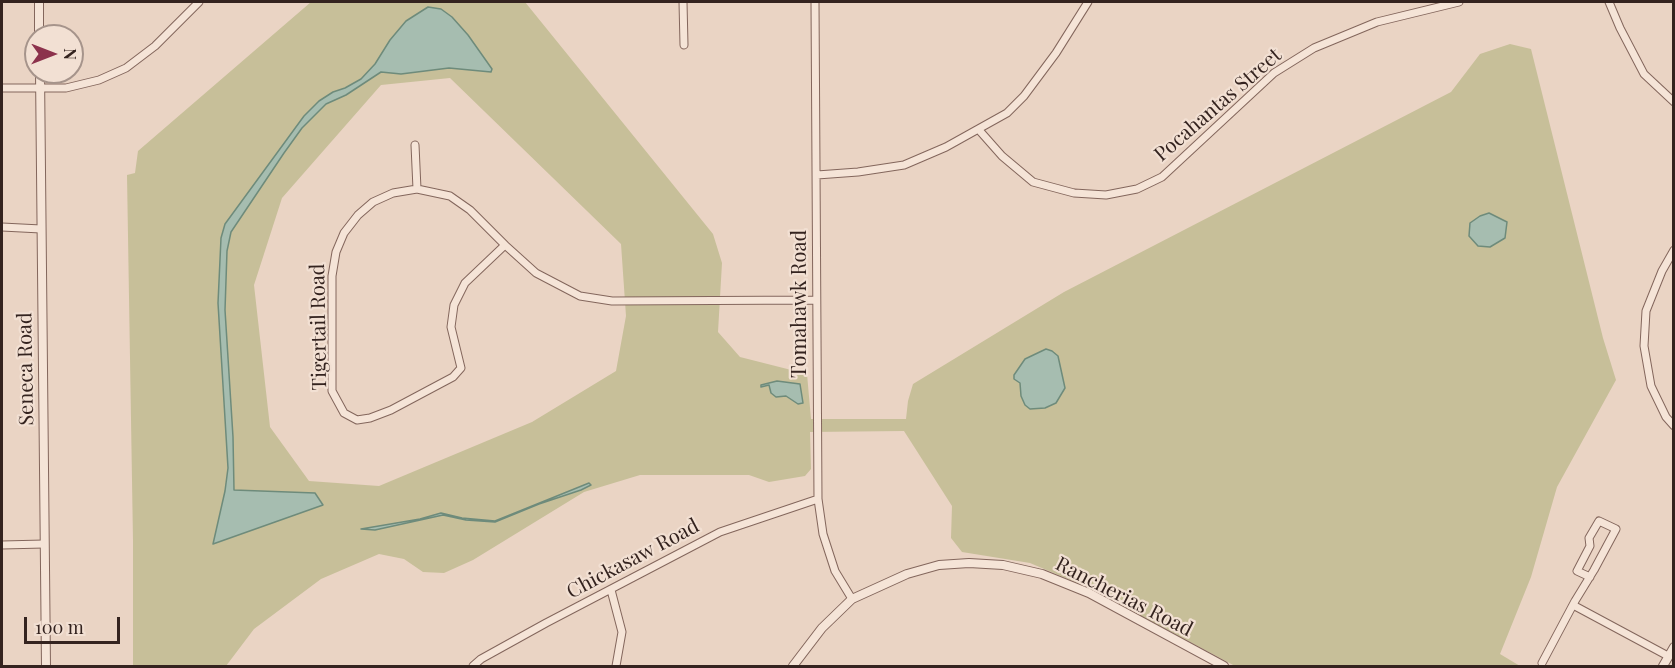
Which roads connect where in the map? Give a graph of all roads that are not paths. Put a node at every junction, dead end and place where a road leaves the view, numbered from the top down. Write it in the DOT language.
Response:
graph roads {
  1 [pos="39,2"];
  2 [pos="199,2"];
  3 [pos="683,2"];
  4 [pos="815,2"];
  5 [pos="1088,2"];
  6 [pos="1459,2"];
  7 [pos="1609,2"];
  8 [pos="39,24"];
  9 [pos="684,45"];
  10 [pos="40,87"];
  11 [pos="2,88"];
  12 [pos="1674,102"];
  13 [pos="979,130"];
  14 [pos="415,145"];
  15 [pos="817,175"];
  16 [pos="417,189"];
  17 [pos="2,227"];
  18 [pos="41,229"];
  19 [pos="505,245"];
  20 [pos="1674,250"];
  21 [pos="816,300"];
  22 [pos="1674,426"];
  23 [pos="818,499"];
  24 [pos="44,544"];
  25 [pos="2,545"];
  26 [pos="1590,577"];
  27 [pos="611,590"];
  28 [pos="852,599"];
  29 [pos="1573,605"];
  30 [pos="1674,647"];
  31 [pos="1668,656"];
  32 [pos="1542,663"];
  33 [pos="46,666"];
  34 [pos="473,666"];
  35 [pos="616,666"];
  36 [pos="793,666"];
  37 [pos="1224,666"];
  38 [pos="1663,666"];
  1 -- 8 [label="street"];
  2 -- 10 [label="street"];
  3 -- 9 [label="street"];
  4 -- 15 [label="street, Tomahawk Road"];
  5 -- 13 [label="street"];
  6 -- 13 [label="street, Pocahantas Street"];
  7 -- 12 [label="street"];
  10 -- 11 [label="street"];
  10 -- 18 [label="street, Seneca Road"];
  13 -- 15 [label="street"];
  14 -- 16 [label="street"];
  15 -- 21 [label="street, Tomahawk Road"];
  16 -- 19 [label="street, Tigertail Road"];
  16 -- 19 [label="street, Tigertail Road"];
  17 -- 18 [label="street"];
  18 -- 24 [label="street, Seneca Road"];
  19 -- 21 [label="street, Tigertail Road"];
  20 -- 22 [label="street"];
  21 -- 23 [label="street, Tomahawk Road"];
  23 -- 27 [label="street, Chickasaw Road"];
  23 -- 28 [label="street, Tomahawk Road"];
  24 -- 25 [label="street"];
  24 -- 33 [label="street, Seneca Road"];
  26 -- 26 [label="street"];
  26 -- 29 [label="street"];
  27 -- 34 [label="street, Chickasaw Road"];
  27 -- 35 [label="street"];
  28 -- 36 [label="street, Rancherias Road"];
  28 -- 37 [label="street, Rancherias Road"];
  29 -- 31 [label="street"];
  29 -- 32 [label="street"];
  30 -- 31 [label="street"];
  31 -- 38 [label="street"];
}
